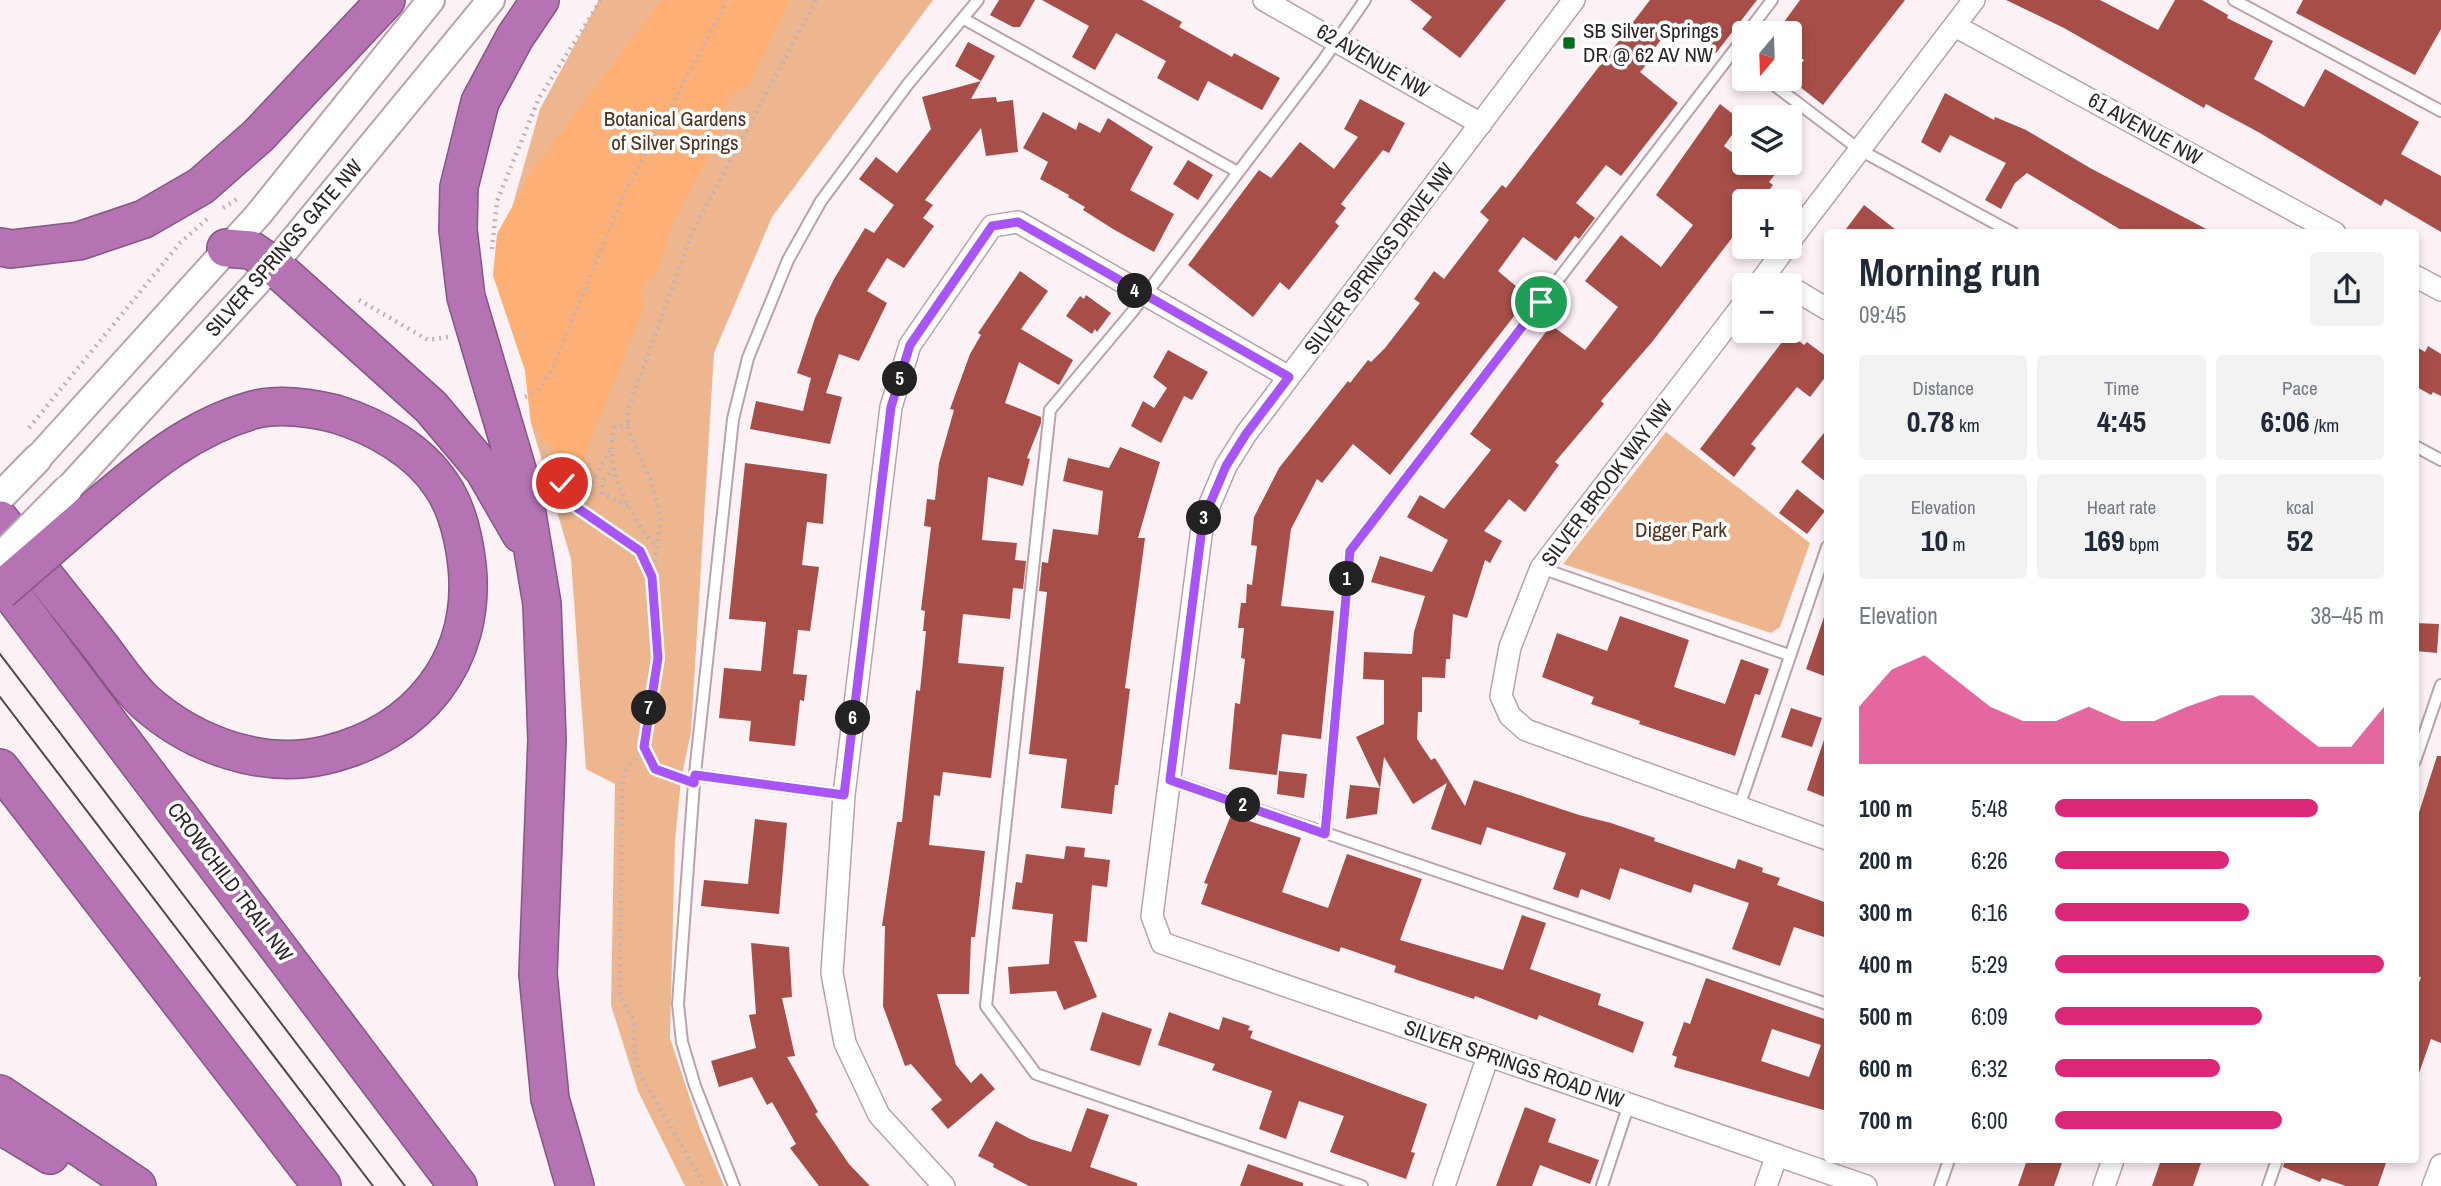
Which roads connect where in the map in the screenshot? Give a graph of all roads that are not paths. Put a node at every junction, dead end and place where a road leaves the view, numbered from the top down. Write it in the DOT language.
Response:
graph roads {
  1 [pos="386,0"];
  2 [pos="432,0"];
  3 [pos="491,0"];
  4 [pos="540,0"];
  5 [pos="978,0"];
  6 [pos="1264,0"];
  7 [pos="1365,0"];
  8 [pos="1574,0"];
  9 [pos="1772,0"];
  10 [pos="1974,0"];
  11 [pos="2234,0"];
  12 [pos="964,19"];
  13 [pos="1756,21"];
  14 [pos="1955,26"];
  15 [pos="1337,39"];
  16 [pos="1732,52"];
  17 [pos="1782,91"];
  18 [pos="2441,111"];
  19 [pos="1480,124"];
  20 [pos="1860,150"];
  21 [pos="1236,171"];
  22 [pos="1802,225"];
  23 [pos="2006,229"];
  24 [pos="2328,229"];
  25 [pos="0,247"];
  26 [pos="226,248"];
  27 [pos="273,265"];
  28 [pos="2419,278"];
  29 [pos="2441,290"];
  30 [pos="1802,294"];
  31 [pos="1144,296"];
  32 [pos="1824,307"];
  33 [pos="1732,319"];
  34 [pos="1289,377"];
  35 [pos="2419,448"];
  36 [pos="37,458"];
  37 [pos="2441,460"];
  38 [pos="0,496"];
  39 [pos="79,502"];
  40 [pos="0,520"];
  41 [pos="1824,556"];
  42 [pos="0,558"];
  43 [pos="536,559"];
  44 [pos="1541,568"];
  45 [pos="0,579"];
  46 [pos="0,591"];
  47 [pos="1789,655"];
  48 [pos="2441,685"];
  49 [pos="2419,749"];
  50 [pos="0,768"];
  51 [pos="694,779"];
  52 [pos="1170,780"];
  53 [pos="844,795"];
  54 [pos="1739,807"];
  55 [pos="1325,834"];
  56 [pos="1824,838"];
  57 [pos="1162,943"];
  58 [pos="1824,1003"];
  59 [pos="1488,1056"];
  60 [pos="0,1094"];
  61 [pos="1629,1104"];
  62 [pos="0,1125"];
  63 [pos="1777,1155"];
  64 [pos="1948,1163"];
  65 [pos="2112,1163"];
  66 [pos="2276,1163"];
  67 [pos="2441,1164"];
  68 [pos="942,1185"];
  69 [pos="103,1186"];
  70 [pos="137,1186"];
  71 [pos="323,1186"];
  72 [pos="458,1186"];
  73 [pos="576,1186"];
  74 [pos="734,1186"];
  75 [pos="1362,1186"];
  76 [pos="1444,1186"];
  77 [pos="1602,1186"];
  78 [pos="1766,1186"];
  79 [pos="1866,1186"];
  80 [pos="1940,1186"];
  81 [pos="2104,1186"];
  82 [pos="2268,1186"];
  83 [pos="2433,1186"];
  1 -- 25 [label="highway"];
  2 -- 26 [label="street, SILVER SPRINGS GATE NW"];
  3 -- 27 [label="street, SILVER SPRINGS GATE NW"];
  4 -- 43 [label="highway"];
  5 -- 12 [label="lane"];
  6 -- 15 [label="street, 62 AVENUE NW"];
  7 -- 15 [label="lane"];
  8 -- 19 [label="street, SILVER SPRINGS DRIVE NW"];
  9 -- 13 [label="lane"];
  10 -- 14 [label="street"];
  11 -- 18 [label="lane"];
  12 -- 21 [label="lane"];
  12 -- 51 [label="lane"];
  14 -- 20 [label="street"];
  14 -- 24 [label="street, 61 AVENUE NW"];
  15 -- 19 [label="street, 62 AVENUE NW"];
  15 -- 21 [label="lane"];
  16 -- 55 [label="lane"];
  17 -- 20 [label="lane"];
  19 -- 34 [label="street, SILVER SPRINGS DRIVE NW"];
  20 -- 22 [label="street"];
  20 -- 23 [label="lane"];
  21 -- 31 [label="lane"];
  26 -- 27 [label="highway"];
  26 -- 36 [label="street, SILVER SPRINGS GATE NW"];
  27 -- 39 [label="street, SILVER SPRINGS GATE NW"];
  27 -- 43 [label="highway"];
  28 -- 29 [label="street"];
  30 -- 32 [label="street"];
  31 -- 34 [label="street"];
  31 -- 53 [label="street"];
  31 -- 75 [label="lane"];
  33 -- 44 [label="street, SILVER BROOK WAY NW"];
  34 -- 52 [label="street, SILVER SPRINGS DRIVE NW"];
  35 -- 37 [label="lane"];
  36 -- 38 [label="main road"];
  39 -- 40 [label="highway"];
  39 -- 42 [label="main road, bridge"];
  39 -- 46 [label="highway, bridge"];
  41 -- 47 [label="lane"];
  43 -- 73 [label="highway"];
  44 -- 47 [label="lane"];
  44 -- 54 [label="street, SILVER BROOK WAY NW"];
  45 -- 72 [label="highway, CROWCHILD TRAIL NW"];
  47 -- 54 [label="lane"];
  48 -- 49 [label="lane"];
  50 -- 71 [label="highway"];
  51 -- 53 [label="lane"];
  51 -- 74 [label="lane"];
  52 -- 55 [label="lane"];
  52 -- 57 [label="street, SILVER SPRINGS DRIVE NW"];
  53 -- 68 [label="street"];
  54 -- 56 [label="street, SILVER BROOK WAY NW"];
  55 -- 58 [label="lane"];
  57 -- 59 [label="street, SILVER SPRINGS ROAD NW"];
  59 -- 61 [label="street, SILVER SPRINGS ROAD NW"];
  59 -- 76 [label="street"];
  60 -- 70 [label="highway"];
  61 -- 63 [label="street, SILVER SPRINGS ROAD NW"];
  61 -- 77 [label="lane"];
  62 -- 69 [label="highway"];
  63 -- 78 [label="street"];
  63 -- 79 [label="street, SILVER SPRINGS ROAD NW"];
  64 -- 80 [label="lane"];
  65 -- 81 [label="street"];
  66 -- 82 [label="lane"];
  67 -- 83 [label="street"];
}
